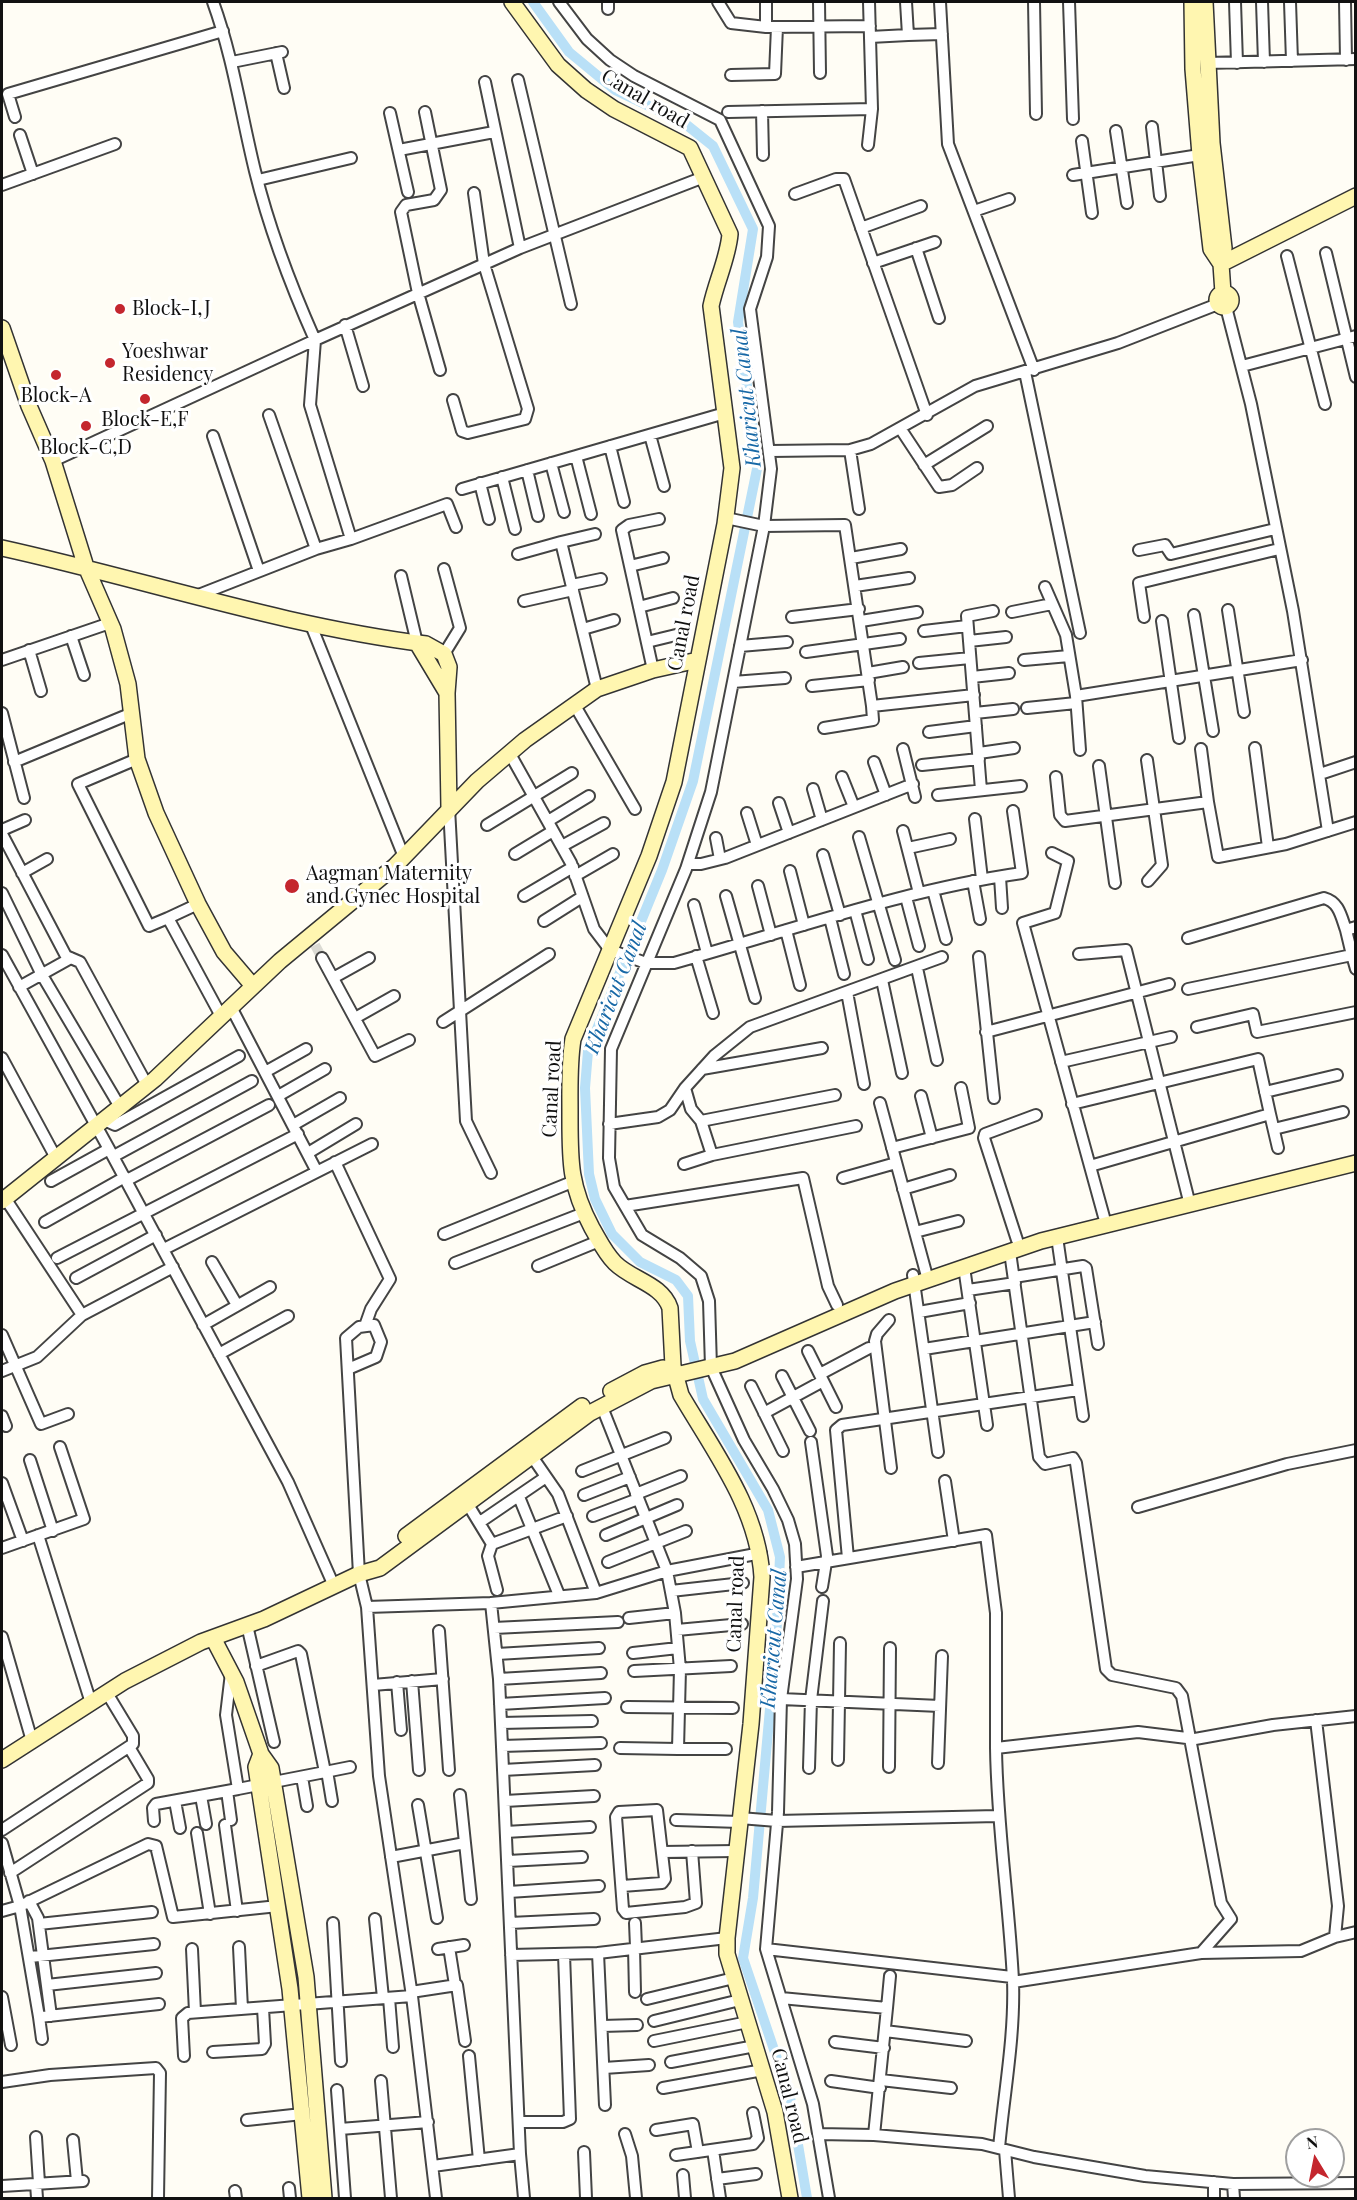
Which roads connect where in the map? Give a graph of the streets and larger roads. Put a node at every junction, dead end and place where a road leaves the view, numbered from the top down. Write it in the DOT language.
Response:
graph roads {
  1 [pos="213,2"];
  2 [pos="512,2"];
  3 [pos="560,2"];
  4 [pos="718,2"];
  5 [pos="766,2"];
  6 [pos="819,2"];
  7 [pos="869,2"];
  8 [pos="906,2"];
  9 [pos="940,2"];
  10 [pos="1034,2"];
  11 [pos="1069,2"];
  12 [pos="1192,2"];
  13 [pos="1205,2"];
  14 [pos="1235,2"];
  15 [pos="1262,2"];
  16 [pos="1290,2"];
  17 [pos="1345,2"];
  18 [pos="820,26"];
  19 [pos="771,27"];
  20 [pos="223,31"];
  21 [pos="870,31"];
  22 [pos="942,34"];
  23 [pos="908,35"];
  24 [pos="1351,60"];
  25 [pos="1292,61"];
  26 [pos="232,62"];
  27 [pos="1264,62"];
  28 [pos="1208,63"];
  29 [pos="1237,63"];
  30 [pos="820,73"];
  31 [pos="731,75"];
  32 [pos="518,80"];
  33 [pos="485,82"];
  34 [pos="284,88"];
  35 [pos="872,109"];
  36 [pos="762,111"];
  37 [pos="424,112"];
  38 [pos="728,112"];
  39 [pos="390,113"];
  40 [pos="1036,114"];
  41 [pos="15,117"];
  42 [pos="1073,119"];
  43 [pos="1152,127"];
  44 [pos="1116,131"];
  45 [pos="494,132"];
  46 [pos="20,135"];
  47 [pos="1082,141"];
  48 [pos="116,144"];
  49 [pos="430,144"];
  50 [pos="868,145"];
  51 [pos="399,150"];
  52 [pos="1206,154"];
  53 [pos="763,155"];
  54 [pos="351,158"];
  55 [pos="1155,162"];
  56 [pos="1121,168"];
  57 [pos="1087,173"];
  58 [pos="33,174"];
  59 [pos="1073,176"];
  60 [pos="704,177"];
  61 [pos="258,180"];
  62 [pos="2,185"];
  63 [pos="408,192"];
  64 [pos="474,193"];
  65 [pos="795,194"];
  66 [pos="1160,196"];
  67 [pos="1356,196"];
  68 [pos="1009,199"];
  69 [pos="1127,203"];
  70 [pos="921,206"];
  71 [pos="974,211"];
  72 [pos="1092,213"];
  73 [pos="861,228"];
  74 [pos="553,235"];
  75 [pos="934,242"];
  76 [pos="520,248"];
  77 [pos="916,248"];
  78 [pos="1326,253"];
  79 [pos="1287,256"];
  80 [pos="873,263"];
  81 [pos="484,264"];
  82 [pos="1221,264"];
  83 [pos="418,293"];
  84 [pos="1222,301"];
  85 [pos="571,304"];
  86 [pos="939,318"];
  87 [pos="345,325"];
  88 [pos="2,328"];
  89 [pos="1351,337"];
  90 [pos="315,340"];
  91 [pos="1310,349"];
  92 [pos="1242,366"];
  93 [pos="440,370"];
  94 [pos="1030,371"];
  95 [pos="1356,377"];
  96 [pos="363,386"];
  97 [pos="453,400"];
  98 [pos="1325,404"];
  99 [pos="725,413"];
  100 [pos="269,415"];
  101 [pos="927,415"];
  102 [pos="987,426"];
  103 [pos="900,428"];
  104 [pos="650,435"];
  105 [pos="213,436"];
  106 [pos="610,446"];
  107 [pos="770,450"];
  108 [pos="850,450"];
  109 [pos="576,456"];
  110 [pos="53,461"];
  111 [pos="551,463"];
  112 [pos="924,465"];
  113 [pos="977,468"];
  114 [pos="527,470"];
  115 [pos="502,477"];
  116 [pos="480,483"];
  117 [pos="664,486"];
  118 [pos="462,489"];
  119 [pos="624,502"];
  120 [pos="859,509"];
  121 [pos="564,512"];
  122 [pos="591,514"];
  123 [pos="538,516"];
  124 [pos="489,519"];
  125 [pos="659,519"];
  126 [pos="729,519"];
  127 [pos="761,525"];
  128 [pos="456,527"];
  129 [pos="515,529"];
  130 [pos="1275,530"];
  131 [pos="595,534"];
  132 [pos="351,539"];
  133 [pos="561,542"];
  134 [pos="2,548"];
  135 [pos="316,549"];
  136 [pos="901,549"];
  137 [pos="1279,549"];
  138 [pos="1139,550"];
  139 [pos="518,554"];
  140 [pos="663,558"];
  141 [pos="851,558"];
  142 [pos="630,566"];
  143 [pos="86,567"];
  144 [pos="444,569"];
  145 [pos="259,571"];
  146 [pos="400,576"];
  147 [pos="909,578"];
  148 [pos="601,579"];
  149 [pos="855,586"];
  150 [pos="1045,587"];
  151 [pos="573,588"];
  152 [pos="196,596"];
  153 [pos="673,598"];
  154 [pos="524,601"];
  155 [pos="1052,604"];
  156 [pos="639,607"];
  157 [pos="859,609"];
  158 [pos="1228,610"];
  159 [pos="993,611"];
  160 [pos="917,612"];
  161 [pos="1012,612"];
  162 [pos="1194,615"];
  163 [pos="792,617"];
  164 [pos="1144,617"];
  165 [pos="614,620"];
  166 [pos="861,621"];
  167 [pos="1162,621"];
  168 [pos="110,623"];
  169 [pos="311,625"];
  170 [pos="967,626"];
  171 [pos="583,629"];
  172 [pos="924,632"];
  173 [pos="1080,633"];
  174 [pos="680,634"];
  175 [pos="72,636"];
  176 [pos="1006,637"];
  177 [pos="900,639"];
  178 [pos="969,641"];
  179 [pos="647,642"];
  180 [pos="787,642"];
  181 [pos="417,643"];
  182 [pos="864,644"];
  183 [pos="740,646"];
  184 [pos="29,651"];
  185 [pos="807,652"];
  186 [pos="444,654"];
  187 [pos="1069,656"];
  188 [pos="970,658"];
  189 [pos="2,660"];
  190 [pos="698,660"];
  191 [pos="1024,660"];
  192 [pos="1302,660"];
  193 [pos="919,663"];
  194 [pos="903,667"];
  195 [pos="653,670"];
  196 [pos="1237,670"];
  197 [pos="1009,673"];
  198 [pos="84,675"];
  199 [pos="1204,675"];
  200 [pos="868,676"];
  201 [pos="972,677"];
  202 [pos="785,678"];
  203 [pos="1172,681"];
  204 [pos="734,682"];
  205 [pos="812,686"];
  206 [pos="597,689"];
  207 [pos="41,691"];
  208 [pos="447,693"];
  209 [pos="974,695"];
  210 [pos="1076,700"];
  211 [pos="574,704"];
  212 [pos="872,706"];
  213 [pos="1027,708"];
  214 [pos="1013,709"];
  215 [pos="1244,712"];
  216 [pos="2,713"];
  217 [pos="132,713"];
  218 [pos="975,713"];
  219 [pos="976,726"];
  220 [pos="824,728"];
  221 [pos="1213,731"];
  222 [pos="929,732"];
  223 [pos="1179,738"];
  224 [pos="903,748"];
  225 [pos="1014,748"];
  226 [pos="1255,748"];
  227 [pos="1201,749"];
  228 [pos="1080,750"];
  229 [pos="510,754"];
  230 [pos="979,756"];
  231 [pos="137,759"];
  232 [pos="1147,760"];
  233 [pos="14,762"];
  234 [pos="874,762"];
  235 [pos="1356,762"];
  236 [pos="922,765"];
  237 [pos="1098,766"];
  238 [pos="572,773"];
  239 [pos="1320,774"];
  240 [pos="842,777"];
  241 [pos="1056,777"];
  242 [pos="913,784"];
  243 [pos="1021,786"];
  244 [pos="813,789"];
  245 [pos="981,789"];
  246 [pos="533,795"];
  247 [pos="886,795"];
  248 [pos="938,795"];
  249 [pos="590,796"];
  250 [pos="915,797"];
  251 [pos="24,798"];
  252 [pos="1208,802"];
  253 [pos="779,803"];
  254 [pos="854,807"];
  255 [pos="449,808"];
  256 [pos="634,809"];
  257 [pos="1156,810"];
  258 [pos="1013,811"];
  259 [pos="747,813"];
  260 [pos="1106,818"];
  261 [pos="975,819"];
  262 [pos="25,820"];
  263 [pos="822,820"];
  264 [pos="1356,822"];
  265 [pos="604,823"];
  266 [pos="487,825"];
  267 [pos="551,826"];
  268 [pos="903,831"];
  269 [pos="1328,831"];
  270 [pos="2,832"];
  271 [pos="789,833"];
  272 [pos="859,837"];
  273 [pos="717,838"];
  274 [pos="950,839"];
  275 [pos="757,845"];
  276 [pos="562,846"];
  277 [pos="1268,847"];
  278 [pos="908,848"];
  279 [pos="1052,853"];
  280 [pos="515,854"];
  281 [pos="613,854"];
  282 [pos="823,855"];
  283 [pos="404,856"];
  284 [pos="46,859"];
  285 [pos="720,860"];
  286 [pos="688,864"];
  287 [pos="574,871"];
  288 [pos="790,871"];
  289 [pos="22,873"];
  290 [pos="1000,877"];
  291 [pos="977,880"];
  292 [pos="1148,881"];
  293 [pos="1115,883"];
  294 [pos="758,886"];
  295 [pos="933,890"];
  296 [pos="2,893"];
  297 [pos="919,893"];
  298 [pos="524,896"];
  299 [pos="726,896"];
  300 [pos="582,897"];
  301 [pos="906,897"];
  302 [pos="198,904"];
  303 [pos="877,904"];
  304 [pos="694,905"];
  305 [pos="1002,908"];
  306 [pos="855,910"];
  307 [pos="835,916"];
  308 [pos="168,918"];
  309 [pos="980,919"];
  310 [pos="544,921"];
  311 [pos="804,925"];
  312 [pos="1351,928"];
  313 [pos="786,930"];
  314 [pos="771,935"];
  315 [pos="1188,938"];
  316 [pos="946,939"];
  317 [pos="738,945"];
  318 [pos="919,946"];
  319 [pos="612,951"];
  320 [pos="549,954"];
  321 [pos="1078,954"];
  322 [pos="701,955"];
  323 [pos="1352,955"];
  324 [pos="2,956"];
  325 [pos="942,957"];
  326 [pos="979,957"];
  327 [pos="71,958"];
  328 [pos="322,958"];
  329 [pos="369,958"];
  330 [pos="867,959"];
  331 [pos="895,960"];
  332 [pos="646,963"];
  333 [pos="917,968"];
  334 [pos="1356,969"];
  335 [pos="844,974"];
  336 [pos="42,975"];
  337 [pos="333,978"];
  338 [pos="882,980"];
  339 [pos="1169,984"];
  340 [pos="800,985"];
  341 [pos="253,986"];
  342 [pos="19,987"];
  343 [pos="1188,990"];
  344 [pos="847,992"];
  345 [pos="1136,993"];
  346 [pos="394,996"];
  347 [pos="755,998"];
  348 [pos="226,1011"];
  349 [pos="460,1011"];
  350 [pos="1356,1012"];
  351 [pos="713,1014"];
  352 [pos="1048,1016"];
  353 [pos="355,1018"];
  354 [pos="443,1022"];
  355 [pos="1197,1027"];
  356 [pos="986,1032"];
  357 [pos="1171,1037"];
  358 [pos="409,1040"];
  359 [pos="1149,1042"];
  360 [pos="306,1048"];
  361 [pos="822,1048"];
  362 [pos="239,1056"];
  363 [pos="2,1058"];
  364 [pos="937,1060"];
  365 [pos="1061,1062"];
  366 [pos="325,1069"];
  367 [pos="702,1069"];
  368 [pos="265,1072"];
  369 [pos="902,1073"];
  370 [pos="1337,1076"];
  371 [pos="252,1082"];
  372 [pos="1159,1082"];
  373 [pos="864,1084"];
  374 [pos="147,1085"];
  375 [pos="685,1088"];
  376 [pos="961,1088"];
  377 [pos="1265,1092"];
  378 [pos="835,1095"];
  379 [pos="278,1096"];
  380 [pos="921,1096"];
  381 [pos="340,1098"];
  382 [pos="994,1098"];
  383 [pos="880,1103"];
  384 [pos="1072,1104"];
  385 [pos="269,1105"];
  386 [pos="120,1107"];
  387 [pos="1343,1112"];
  388 [pos="1270,1114"];
  389 [pos="1035,1115"];
  390 [pos="701,1121"];
  391 [pos="100,1123"];
  392 [pos="356,1124"];
  393 [pos="609,1124"];
  394 [pos="856,1126"];
  395 [pos="1274,1129"];
  396 [pos="295,1130"];
  397 [pos="932,1138"];
  398 [pos="1174,1142"];
  399 [pos="372,1144"];
  400 [pos="892,1148"];
  401 [pos="1278,1148"];
  402 [pos="112,1153"];
  403 [pos="308,1153"];
  404 [pos="1356,1154"];
  405 [pos="712,1155"];
  406 [pos="56,1158"];
  407 [pos="335,1161"];
  408 [pos="896,1163"];
  409 [pos="1356,1163"];
  410 [pos="684,1164"];
  411 [pos="1090,1166"];
  412 [pos="316,1170"];
  413 [pos="491,1173"];
  414 [pos="950,1175"];
  415 [pos="126,1178"];
  416 [pos="843,1178"];
  417 [pos="51,1181"];
  418 [pos="572,1182"];
  419 [pos="903,1189"];
  420 [pos="3,1199"];
  421 [pos="1189,1201"];
  422 [pos="625,1206"];
  423 [pos="144,1213"];
  424 [pos="584,1213"];
  425 [pos="1104,1217"];
  426 [pos="958,1221"];
  427 [pos="45,1222"];
  428 [pos="915,1232"];
  429 [pos="444,1234"];
  430 [pos="156,1235"];
  431 [pos="1057,1237"];
  432 [pos="599,1241"];
  433 [pos="1014,1246"];
  434 [pos="164,1250"];
  435 [pos="57,1258"];
  436 [pos="212,1262"];
  437 [pos="455,1263"];
  438 [pos="538,1266"];
  439 [pos="964,1267"];
  440 [pos="173,1268"];
  441 [pos="1061,1269"];
  442 [pos="921,1277"];
  443 [pos="76,1278"];
  444 [pos="1014,1280"];
  445 [pos="270,1287"];
  446 [pos="968,1290"];
  447 [pos="970,1304"];
  448 [pos="237,1305"];
  449 [pos="837,1305"];
  450 [pos="919,1312"];
  451 [pos="82,1315"];
  452 [pos="288,1316"];
  453 [pos="890,1320"];
  454 [pos="1095,1322"];
  455 [pos="204,1324"];
  456 [pos="364,1326"];
  457 [pos="1069,1326"];
  458 [pos="1022,1332"];
  459 [pos="2,1335"];
  460 [pos="975,1341"];
  461 [pos="804,1343"];
  462 [pos="1098,1344"];
  463 [pos="869,1348"];
  464 [pos="924,1349"];
  465 [pos="219,1354"];
  466 [pos="710,1363"];
  467 [pos="17,1365"];
  468 [pos="348,1369"];
  469 [pos="677,1370"];
  470 [pos="2,1371"];
  471 [pos="782,1376"];
  472 [pos="821,1377"];
  473 [pos="751,1386"];
  474 [pos="1078,1390"];
  475 [pos="793,1397"];
  476 [pos="1031,1398"];
  477 [pos="984,1405"];
  478 [pos="602,1407"];
  479 [pos="836,1407"];
  480 [pos="932,1412"];
  481 [pos="764,1413"];
  482 [pos="68,1414"];
  483 [pos="1083,1416"];
  484 [pos="884,1418"];
  485 [pos="987,1425"];
  486 [pos="810,1431"];
  487 [pos="664,1438"];
  488 [pos="811,1442"];
  489 [pos="60,1447"];
  490 [pos="1356,1450"];
  491 [pos="783,1451"];
  492 [pos="938,1452"];
  493 [pos="531,1455"];
  494 [pos="621,1455"];
  495 [pos="30,1460"];
  496 [pos="891,1468"];
  497 [pos="582,1471"];
  498 [pos="681,1476"];
  499 [pos="546,1477"];
  500 [pos="630,1477"];
  501 [pos="945,1481"];
  502 [pos="2,1483"];
  503 [pos="584,1495"];
  504 [pos="637,1496"];
  505 [pos="519,1497"];
  506 [pos="467,1503"];
  507 [pos="677,1506"];
  508 [pos="1138,1507"];
  509 [pos="567,1516"];
  510 [pos="593,1516"];
  511 [pos="646,1519"];
  512 [pos="480,1522"];
  513 [pos="532,1527"];
  514 [pos="53,1531"];
  515 [pos="686,1531"];
  516 [pos="38,1535"];
  517 [pos="606,1535"];
  518 [pos="954,1540"];
  519 [pos="23,1541"];
  520 [pos="492,1544"];
  521 [pos="656,1545"];
  522 [pos="2,1548"];
  523 [pos="761,1554"];
  524 [pos="848,1558"];
  525 [pos="608,1562"];
  526 [pos="826,1562"];
  527 [pos="796,1567"];
  528 [pos="666,1571"];
  529 [pos="359,1574"];
  530 [pos="743,1583"];
  531 [pos="334,1586"];
  532 [pos="822,1587"];
  533 [pos="496,1590"];
  534 [pos="671,1591"];
  535 [pos="596,1593"];
  536 [pos="559,1595"];
  537 [pos="823,1601"];
  538 [pos="491,1603"];
  539 [pos="367,1607"];
  540 [pos="675,1613"];
  541 [pos="742,1624"];
  542 [pos="247,1625"];
  543 [pos="494,1628"];
  544 [pos="676,1630"];
  545 [pos="439,1631"];
  546 [pos="2,1636"];
  547 [pos="213,1638"];
  548 [pos="840,1643"];
  549 [pos="599,1648"];
  550 [pos="678,1648"];
  551 [pos="890,1648"];
  552 [pos="633,1653"];
  553 [pos="497,1654"];
  554 [pos="942,1656"];
  555 [pos="256,1666"];
  556 [pos="731,1666"];
  557 [pos="680,1669"];
  558 [pos="634,1671"];
  559 [pos="231,1673"];
  560 [pos="601,1673"];
  561 [pos="443,1679"];
  562 [pos="498,1679"];
  563 [pos="412,1681"];
  564 [pos="397,1682"];
  565 [pos="373,1685"];
  566 [pos="107,1693"];
  567 [pos="605,1698"];
  568 [pos="781,1699"];
  569 [pos="811,1700"];
  570 [pos="839,1701"];
  571 [pos="91,1703"];
  572 [pos="500,1704"];
  573 [pos="889,1704"];
  574 [pos="940,1706"];
  575 [pos="627,1707"];
  576 [pos="679,1708"];
  577 [pos="733,1708"];
  578 [pos="1356,1716"];
  579 [pos="1316,1720"];
  580 [pos="592,1721"];
  581 [pos="501,1723"];
  582 [pos="401,1730"];
  583 [pos="1191,1738"];
  584 [pos="32,1741"];
  585 [pos="274,1742"];
  586 [pos="601,1743"];
  587 [pos="502,1746"];
  588 [pos="129,1747"];
  589 [pos="620,1748"];
  590 [pos="996,1748"];
  591 [pos="678,1749"];
  592 [pos="726,1749"];
  593 [pos="2,1760"];
  594 [pos="838,1760"];
  595 [pos="938,1763"];
  596 [pos="595,1765"];
  597 [pos="350,1767"];
  598 [pos="889,1767"];
  599 [pos="809,1768"];
  600 [pos="419,1770"];
  601 [pos="449,1770"];
  602 [pos="503,1770"];
  603 [pos="326,1772"];
  604 [pos="302,1776"];
  605 [pos="267,1784"];
  606 [pos="232,1790"];
  607 [pos="460,1795"];
  608 [pos="201,1796"];
  609 [pos="594,1796"];
  610 [pos="175,1801"];
  611 [pos="332,1801"];
  612 [pos="505,1801"];
  613 [pos="418,1805"];
  614 [pos="307,1806"];
  615 [pos="997,1816"];
  616 [pos="740,1819"];
  617 [pos="676,1820"];
  618 [pos="154,1821"];
  619 [pos="777,1821"];
  620 [pos="206,1824"];
  621 [pos="590,1827"];
  622 [pos="180,1828"];
  623 [pos="2,1830"];
  624 [pos="506,1832"];
  625 [pos="196,1833"];
  626 [pos="2,1843"];
  627 [pos="465,1843"];
  628 [pos="426,1851"];
  629 [pos="692,1851"];
  630 [pos="736,1851"];
  631 [pos="662,1852"];
  632 [pos="391,1857"];
  633 [pos="582,1857"];
  634 [pos="508,1861"];
  635 [pos="10,1873"];
  636 [pos="599,1886"];
  637 [pos="622,1886"];
  638 [pos="509,1892"];
  639 [pos="471,1899"];
  640 [pos="25,1903"];
  641 [pos="278,1906"];
  642 [pos="2,1911"];
  643 [pos="237,1911"];
  644 [pos="152,1912"];
  645 [pos="210,1914"];
  646 [pos="437,1918"];
  647 [pos="375,1919"];
  648 [pos="594,1919"];
  649 [pos="333,1923"];
  650 [pos="510,1923"];
  651 [pos="635,1923"];
  652 [pos="39,1924"];
  653 [pos="1356,1932"];
  654 [pos="1335,1937"];
  655 [pos="727,1938"];
  656 [pos="154,1944"];
  657 [pos="464,1945"];
  658 [pos="239,1947"];
  659 [pos="635,1948"];
  660 [pos="192,1949"];
  661 [pos="766,1949"];
  662 [pos="598,1953"];
  663 [pos="1201,1953"];
  664 [pos="564,1954"];
  665 [pos="511,1955"];
  666 [pos="44,1956"];
  667 [pos="30,1957"];
  668 [pos="156,1973"];
  669 [pos="890,1976"];
  670 [pos="734,1978"];
  671 [pos="1013,1980"];
  672 [pos="47,1985"];
  673 [pos="455,1985"];
  674 [pos="635,1992"];
  675 [pos="411,1994"];
  676 [pos="2,1996"];
  677 [pos="386,1998"];
  678 [pos="781,1998"];
  679 [pos="647,1999"];
  680 [pos="741,2000"];
  681 [pos="337,2002"];
  682 [pos="159,2004"];
  683 [pos="309,2004"];
  684 [pos="292,2006"];
  685 [pos="262,2008"];
  686 [pos="886,2008"];
  687 [pos="242,2009"];
  688 [pos="195,2012"];
  689 [pos="51,2016"];
  690 [pos="39,2017"];
  691 [pos="654,2021"];
  692 [pos="748,2022"];
  693 [pos="602,2025"];
  694 [pos="637,2025"];
  695 [pos="885,2031"];
  696 [pos="42,2039"];
  697 [pos="465,2041"];
  698 [pos="654,2041"];
  699 [pos="966,2041"];
  700 [pos="835,2042"];
  701 [pos="11,2045"];
  702 [pos="755,2046"];
  703 [pos="393,2047"];
  704 [pos="884,2048"];
  705 [pos="213,2052"];
  706 [pos="184,2056"];
  707 [pos="469,2056"];
  708 [pos="341,2061"];
  709 [pos="671,2062"];
  710 [pos="649,2065"];
  711 [pos="604,2068"];
  712 [pos="763,2070"];
  713 [pos="381,2081"];
  714 [pos="831,2081"];
  715 [pos="2,2082"];
  716 [pos="881,2084"];
  717 [pos="663,2088"];
  718 [pos="951,2088"];
  719 [pos="337,2090"];
  720 [pos="605,2105"];
  721 [pos="753,2113"];
  722 [pos="302,2114"];
  723 [pos="247,2120"];
  724 [pos="428,2122"];
  725 [pos="519,2122"];
  726 [pos="385,2126"];
  727 [pos="340,2129"];
  728 [pos="656,2130"];
  729 [pos="625,2134"];
  730 [pos="818,2134"];
  731 [pos="874,2135"];
  732 [pos="36,2137"];
  733 [pos="73,2140"];
  734 [pos="1002,2149"];
  735 [pos="712,2150"];
  736 [pos="584,2152"];
  737 [pos="698,2152"];
  738 [pos="520,2154"];
  739 [pos="676,2155"];
  740 [pos="479,2160"];
  741 [pos="433,2166"];
  742 [pos="756,2174"];
  743 [pos="683,2175"];
  744 [pos="717,2179"];
  745 [pos="1214,2182"];
  746 [pos="1356,2182"];
  747 [pos="37,2183"];
  748 [pos="1233,2184"];
  749 [pos="2,2186"];
  750 [pos="37,2199"];
  751 [pos="158,2199"];
  752 [pos="310,2199"];
  753 [pos="324,2199"];
  754 [pos="345,2199"];
  755 [pos="391,2199"];
  756 [pos="436,2199"];
  757 [pos="524,2199"];
  758 [pos="586,2199"];
  759 [pos="636,2199"];
  760 [pos="685,2199"];
  761 [pos="720,2199"];
  762 [pos="790,2199"];
  763 [pos="829,2199"];
  764 [pos="1010,2199"];
  765 [pos="1214,2199"];
  766 [pos="1234,2199"];
  1 -- 20 [label="street"];
  2 -- 60 [label="street, Canal road"];
  3 -- 107 [label="street"];
  4 -- 19 [label="street"];
  5 -- 19 [label="street"];
  6 -- 18 [label="street"];
  7 -- 21 [label="street"];
  8 -- 23 [label="street"];
  9 -- 22 [label="street"];
  10 -- 40 [label="street"];
  11 -- 42 [label="street"];
  12 -- 52 [label="street"];
  13 -- 28 [label="street"];
  14 -- 29 [label="street"];
  15 -- 27 [label="street"];
  16 -- 25 [label="street"];
  17 -- 24 [label="street"];
  18 -- 19 [label="street"];
  18 -- 21 [label="street"];
  18 -- 30 [label="street"];
  19 -- 31 [label="street"];
  20 -- 26 [label="street"];
  20 -- 41 [label="street"];
  21 -- 23 [label="street"];
  21 -- 35 [label="street"];
  22 -- 23 [label="street"];
  22 -- 71 [label="street"];
  24 -- 25 [label="street"];
  25 -- 27 [label="street"];
  26 -- 34 [label="street"];
  26 -- 61 [label="street"];
  27 -- 29 [label="street"];
  28 -- 29 [label="street"];
  28 -- 52 [label="street"];
  32 -- 74 [label="street"];
  33 -- 45 [label="street"];
  35 -- 36 [label="street"];
  35 -- 50 [label="street"];
  36 -- 38 [label="street"];
  36 -- 53 [label="street"];
  37 -- 49 [label="street"];
  39 -- 51 [label="street"];
  43 -- 55 [label="street"];
  44 -- 56 [label="street"];
  45 -- 49 [label="street"];
  45 -- 76 [label="street"];
  46 -- 58 [label="street"];
  47 -- 57 [label="street"];
  48 -- 58 [label="street"];
  49 -- 51 [label="street"];
  49 -- 83 [label="street"];
  51 -- 63 [label="street"];
  52 -- 55 [label="street"];
  52 -- 82 [label="street"];
  54 -- 61 [label="street"];
  55 -- 56 [label="street"];
  55 -- 66 [label="street"];
  56 -- 57 [label="street"];
  56 -- 69 [label="street"];
  57 -- 59 [label="street"];
  57 -- 72 [label="street"];
  58 -- 62 [label="street"];
  60 -- 74 [label="street"];
  60 -- 99 [label="street, Canal road"];
  61 -- 90 [label="street"];
  64 -- 81 [label="street"];
  65 -- 73 [label="street"];
  67 -- 82 [label="street"];
  68 -- 71 [label="street"];
  70 -- 73 [label="street"];
  71 -- 94 [label="street"];
  73 -- 80 [label="street"];
  74 -- 76 [label="street"];
  74 -- 85 [label="street"];
  75 -- 77 [label="street"];
  76 -- 81 [label="street"];
  77 -- 80 [label="street"];
  77 -- 86 [label="street"];
  78 -- 89 [label="street"];
  79 -- 91 [label="street"];
  80 -- 101 [label="street"];
  81 -- 83 [label="street"];
  81 -- 97 [label="street"];
  82 -- 84 [label="street"];
  83 -- 87 [label="street"];
  83 -- 93 [label="street"];
  84 -- 92 [label="street"];
  84 -- 94 [label="street"];
  87 -- 90 [label="street"];
  87 -- 96 [label="street"];
  88 -- 110 [label="street"];
  89 -- 91 [label="street"];
  89 -- 95 [label="street"];
  90 -- 110 [label="street"];
  90 -- 132 [label="street"];
  91 -- 92 [label="street"];
  91 -- 98 [label="street"];
  92 -- 130 [label="street"];
  94 -- 101 [label="street"];
  94 -- 173 [label="street"];
  99 -- 104 [label="street"];
  99 -- 126 [label="street, Canal road"];
  100 -- 135 [label="street"];
  101 -- 103 [label="street"];
  102 -- 112 [label="street"];
  103 -- 108 [label="street"];
  103 -- 112 [label="street"];
  104 -- 106 [label="street"];
  104 -- 117 [label="street"];
  105 -- 145 [label="street"];
  106 -- 109 [label="street"];
  106 -- 119 [label="street"];
  107 -- 108 [label="street"];
  107 -- 127 [label="street"];
  108 -- 120 [label="street"];
  109 -- 111 [label="street"];
  109 -- 122 [label="street"];
  110 -- 143 [label="street"];
  111 -- 114 [label="street"];
  111 -- 121 [label="street"];
  112 -- 113 [label="street"];
  114 -- 115 [label="street"];
  114 -- 123 [label="street"];
  115 -- 116 [label="street"];
  115 -- 129 [label="street"];
  116 -- 118 [label="street"];
  116 -- 124 [label="street"];
  125 -- 142 [label="street"];
  126 -- 127 [label="street"];
  126 -- 190 [label="street, Canal road"];
  127 -- 141 [label="street"];
  127 -- 183 [label="street"];
  128 -- 132 [label="street"];
  130 -- 137 [label="street"];
  130 -- 138 [label="street"];
  131 -- 133 [label="street"];
  132 -- 135 [label="street"];
  133 -- 139 [label="street"];
  133 -- 151 [label="street"];
  134 -- 143 [label="street"];
  135 -- 145 [label="street"];
  136 -- 141 [label="street"];
  137 -- 164 [label="street"];
  137 -- 192 [label="street"];
  140 -- 142 [label="street"];
  141 -- 149 [label="street"];
  142 -- 156 [label="street"];
  143 -- 152 [label="street"];
  143 -- 168 [label="street"];
  144 -- 186 [label="street"];
  145 -- 152 [label="street"];
  146 -- 181 [label="street"];
  147 -- 149 [label="street"];
  148 -- 151 [label="street"];
  149 -- 157 [label="street"];
  150 -- 155 [label="street"];
  151 -- 154 [label="street"];
  151 -- 171 [label="street"];
  152 -- 169 [label="street"];
  153 -- 156 [label="street"];
  155 -- 161 [label="street"];
  155 -- 187 [label="street"];
  156 -- 179 [label="street"];
  157 -- 163 [label="street"];
  157 -- 166 [label="street"];
  158 -- 196 [label="street"];
  159 -- 170 [label="street"];
  160 -- 166 [label="street"];
  162 -- 199 [label="street"];
  165 -- 171 [label="street"];
  166 -- 182 [label="street"];
  167 -- 203 [label="street"];
  168 -- 175 [label="street"];
  168 -- 217 [label="street"];
  169 -- 181 [label="street"];
  169 -- 283 [label="street"];
  170 -- 172 [label="street"];
  170 -- 178 [label="street"];
  171 -- 206 [label="street"];
  174 -- 179 [label="street"];
  175 -- 184 [label="street"];
  175 -- 198 [label="street"];
  176 -- 178 [label="street"];
  177 -- 182 [label="street"];
  178 -- 188 [label="street"];
  179 -- 195 [label="street"];
  180 -- 183 [label="street"];
  181 -- 186 [label="street"];
  181 -- 208 [label="street"];
  182 -- 185 [label="street"];
  182 -- 200 [label="street"];
  183 -- 204 [label="street"];
  184 -- 189 [label="street"];
  184 -- 207 [label="street"];
  186 -- 208 [label="street"];
  187 -- 191 [label="street"];
  187 -- 210 [label="street"];
  188 -- 193 [label="street"];
  188 -- 201 [label="street"];
  190 -- 195 [label="street"];
  190 -- 319 [label="street, Canal road"];
  192 -- 196 [label="street"];
  192 -- 239 [label="street"];
  194 -- 200 [label="street"];
  195 -- 206 [label="street"];
  196 -- 199 [label="street"];
  196 -- 215 [label="street"];
  197 -- 201 [label="street"];
  199 -- 203 [label="street"];
  199 -- 221 [label="street"];
  200 -- 205 [label="street"];
  200 -- 212 [label="street"];
  201 -- 209 [label="street"];
  202 -- 204 [label="street"];
  203 -- 210 [label="street"];
  203 -- 223 [label="street"];
  204 -- 286 [label="street"];
  206 -- 211 [label="street"];
  208 -- 255 [label="street"];
  209 -- 212 [label="street"];
  209 -- 218 [label="street"];
  210 -- 213 [label="street"];
  210 -- 228 [label="street"];
  211 -- 229 [label="street"];
  211 -- 256 [label="street"];
  212 -- 220 [label="street"];
  214 -- 218 [label="street"];
  216 -- 233 [label="street"];
  217 -- 231 [label="street"];
  217 -- 233 [label="street"];
  218 -- 219 [label="street"];
  219 -- 222 [label="street"];
  219 -- 230 [label="street"];
  224 -- 242 [label="street"];
  225 -- 230 [label="street"];
  226 -- 277 [label="street"];
  227 -- 252 [label="street"];
  229 -- 246 [label="street"];
  229 -- 255 [label="street"];
  230 -- 236 [label="street"];
  230 -- 245 [label="street"];
  231 -- 302 [label="street"];
  231 -- 308 [label="street"];
  232 -- 257 [label="street"];
  233 -- 251 [label="street"];
  234 -- 247 [label="street"];
  235 -- 239 [label="street"];
  237 -- 260 [label="street"];
  238 -- 246 [label="street"];
  239 -- 269 [label="street"];
  240 -- 254 [label="street"];
  241 -- 260 [label="street"];
  242 -- 247 [label="street"];
  242 -- 250 [label="street"];
  243 -- 245 [label="street"];
  244 -- 263 [label="street"];
  245 -- 248 [label="street"];
  246 -- 266 [label="street"];
  246 -- 267 [label="street"];
  247 -- 254 [label="street"];
  249 -- 267 [label="street"];
  252 -- 257 [label="street"];
  252 -- 277 [label="street"];
  253 -- 271 [label="street"];
  254 -- 263 [label="street"];
  255 -- 283 [label="street"];
  255 -- 349 [label="street"];
  257 -- 260 [label="street"];
  257 -- 292 [label="street"];
  258 -- 290 [label="street"];
  259 -- 275 [label="street"];
  260 -- 293 [label="street"];
  261 -- 291 [label="street"];
  262 -- 270 [label="street"];
  263 -- 271 [label="street"];
  264 -- 269 [label="street"];
  265 -- 276 [label="street"];
  267 -- 276 [label="street"];
  267 -- 280 [label="street"];
  268 -- 278 [label="street"];
  269 -- 277 [label="street"];
  270 -- 289 [label="street"];
  271 -- 275 [label="street"];
  272 -- 303 [label="street"];
  273 -- 285 [label="street"];
  274 -- 278 [label="street"];
  275 -- 285 [label="street"];
  276 -- 287 [label="street"];
  278 -- 297 [label="street"];
  279 -- 352 [label="street"];
  281 -- 287 [label="street"];
  282 -- 307 [label="street"];
  283 -- 341 [label="street"];
  284 -- 289 [label="street"];
  285 -- 286 [label="street"];
  286 -- 332 [label="street"];
  287 -- 298 [label="street"];
  287 -- 300 [label="street"];
  288 -- 311 [label="street"];
  289 -- 327 [label="street"];
  290 -- 291 [label="street"];
  290 -- 305 [label="street"];
  291 -- 295 [label="street"];
  291 -- 309 [label="street"];
  294 -- 314 [label="street"];
  295 -- 297 [label="street"];
  295 -- 316 [label="street"];
  296 -- 336 [label="street"];
  297 -- 301 [label="street"];
  299 -- 317 [label="street"];
  300 -- 310 [label="street"];
  300 -- 319 [label="street"];
  301 -- 303 [label="street"];
  301 -- 318 [label="street"];
  302 -- 308 [label="street"];
  302 -- 341 [label="street"];
  303 -- 306 [label="street"];
  303 -- 331 [label="street"];
  304 -- 322 [label="street"];
  306 -- 307 [label="street"];
  306 -- 330 [label="street"];
  307 -- 311 [label="street"];
  307 -- 335 [label="street"];
  308 -- 348 [label="street"];
  311 -- 313 [label="street"];
  312 -- 315 [label="street"];
  312 -- 323 [label="street"];
  313 -- 314 [label="street"];
  313 -- 340 [label="street"];
  314 -- 317 [label="street"];
  317 -- 322 [label="street"];
  317 -- 347 [label="street"];
  319 -- 332 [label="street"];
  319 -- 418 [label="street, Canal road"];
  320 -- 349 [label="street"];
  321 -- 345 [label="street"];
  322 -- 332 [label="street"];
  322 -- 351 [label="street"];
  323 -- 334 [label="street"];
  323 -- 343 [label="street"];
  324 -- 342 [label="street"];
  325 -- 333 [label="street"];
  326 -- 356 [label="street"];
  327 -- 336 [label="street"];
  327 -- 374 [label="street"];
  328 -- 337 [label="street"];
  329 -- 337 [label="street"];
  332 -- 393 [label="street"];
  333 -- 338 [label="street"];
  333 -- 364 [label="street"];
  336 -- 342 [label="street"];
  336 -- 386 [label="street"];
  337 -- 353 [label="street"];
  338 -- 344 [label="street"];
  338 -- 369 [label="street"];
  339 -- 345 [label="street"];
  341 -- 348 [label="street"];
  342 -- 391 [label="street"];
  344 -- 367 [label="street"];
  344 -- 373 [label="street"];
  345 -- 352 [label="street"];
  345 -- 359 [label="street"];
  346 -- 353 [label="street"];
  348 -- 368 [label="street"];
  348 -- 374 [label="street"];
  349 -- 354 [label="street"];
  349 -- 413 [label="street"];
  350 -- 355 [label="street"];
  352 -- 356 [label="street"];
  352 -- 365 [label="street"];
  353 -- 358 [label="street"];
  356 -- 382 [label="street"];
  357 -- 359 [label="street"];
  359 -- 365 [label="street"];
  359 -- 372 [label="street"];
  360 -- 368 [label="street"];
  361 -- 367 [label="street"];
  362 -- 391 [label="street"];
  363 -- 406 [label="street"];
  365 -- 384 [label="street"];
  366 -- 379 [label="street"];
  367 -- 375 [label="street"];
  368 -- 379 [label="street"];
  370 -- 377 [label="street"];
  371 -- 402 [label="street"];
  372 -- 377 [label="street"];
  372 -- 384 [label="street"];
  372 -- 398 [label="street"];
  374 -- 386 [label="street"];
  375 -- 390 [label="street"];
  375 -- 393 [label="street"];
  376 -- 397 [label="street"];
  377 -- 388 [label="street"];
  378 -- 390 [label="street"];
  379 -- 396 [label="street"];
  380 -- 397 [label="street"];
  381 -- 396 [label="street"];
  383 -- 400 [label="street"];
  384 -- 411 [label="street"];
  385 -- 415 [label="street"];
  386 -- 391 [label="street"];
  387 -- 395 [label="street"];
  388 -- 395 [label="street"];
  388 -- 398 [label="street"];
  389 -- 433 [label="street"];
  390 -- 405 [label="street"];
  391 -- 402 [label="street"];
  391 -- 406 [label="street"];
  392 -- 403 [label="street"];
  393 -- 422 [label="street"];
  394 -- 405 [label="street"];
  395 -- 401 [label="street"];
  396 -- 403 [label="street"];
  396 -- 423 [label="street"];
  397 -- 400 [label="street"];
  398 -- 411 [label="street"];
  398 -- 421 [label="street"];
  399 -- 407 [label="street"];
  400 -- 408 [label="street"];
  402 -- 415 [label="street"];
  402 -- 417 [label="street"];
  403 -- 412 [label="street"];
  404 -- 421 [label="street"];
  405 -- 410 [label="street"];
  406 -- 420 [label="street"];
  407 -- 412 [label="street"];
  407 -- 456 [label="street"];
  408 -- 416 [label="street"];
  408 -- 419 [label="street"];
  409 -- 421 [label="street"];
  411 -- 425 [label="street"];
  412 -- 434 [label="street"];
  414 -- 419 [label="street"];
  415 -- 423 [label="street"];
  415 -- 427 [label="street"];
  418 -- 424 [label="street, Canal road"];
  418 -- 429 [label="street"];
  419 -- 428 [label="street"];
  420 -- 451 [label="street"];
  421 -- 425 [label="street"];
  421 -- 431 [label="street"];
  422 -- 449 [label="street"];
  422 -- 466 [label="street"];
  423 -- 430 [label="street"];
  423 -- 435 [label="street"];
  424 -- 432 [label="street, Canal road"];
  424 -- 437 [label="street"];
  425 -- 433 [label="street"];
  426 -- 428 [label="street"];
  428 -- 442 [label="street"];
  430 -- 434 [label="street"];
  430 -- 443 [label="street"];
  431 -- 433 [label="street"];
  431 -- 441 [label="street"];
  432 -- 438 [label="street"];
  432 -- 469 [label="street, Canal road"];
  433 -- 439 [label="street"];
  433 -- 442 [label="street"];
  433 -- 444 [label="street"];
  434 -- 440 [label="street"];
  436 -- 448 [label="street"];
  439 -- 442 [label="street"];
  439 -- 446 [label="street"];
  440 -- 451 [label="street"];
  440 -- 455 [label="street"];
  441 -- 444 [label="street"];
  441 -- 454 [label="street"];
  441 -- 457 [label="street"];
  442 -- 449 [label="street"];
  442 -- 450 [label="street"];
  442 -- 461 [label="street"];
  444 -- 446 [label="street"];
  444 -- 458 [label="street"];
  445 -- 448 [label="street"];
  446 -- 447 [label="street"];
  447 -- 450 [label="street"];
  447 -- 460 [label="street"];
  448 -- 455 [label="street"];
  449 -- 466 [label="street"];
  450 -- 464 [label="street"];
  451 -- 467 [label="street"];
  452 -- 465 [label="street"];
  453 -- 484 [label="street"];
  454 -- 457 [label="street"];
  454 -- 462 [label="street"];
  455 -- 465 [label="street"];
  456 -- 468 [label="street"];
  456 -- 468 [label="street"];
  457 -- 458 [label="street"];
  457 -- 474 [label="street"];
  458 -- 460 [label="street"];
  458 -- 476 [label="street"];
  459 -- 467 [label="street"];
  460 -- 464 [label="street"];
  460 -- 477 [label="street"];
  461 -- 466 [label="street"];
  461 -- 472 [label="street"];
  463 -- 472 [label="street"];
  464 -- 480 [label="street"];
  465 -- 531 [label="street"];
  466 -- 469 [label="street"];
  466 -- 527 [label="street"];
  467 -- 470 [label="street"];
  467 -- 482 [label="street"];
  468 -- 529 [label="street"];
  469 -- 478 [label="street"];
  469 -- 523 [label="street, Canal road"];
  469 -- 529 [label="street"];
  471 -- 475 [label="street"];
  472 -- 475 [label="street"];
  472 -- 479 [label="street"];
  473 -- 481 [label="street"];
  474 -- 476 [label="street"];
  474 -- 483 [label="street"];
  475 -- 481 [label="street"];
  475 -- 486 [label="street"];
  476 -- 477 [label="street"];
  476 -- 583 [label="street"];
  477 -- 480 [label="street"];
  477 -- 485 [label="street"];
  478 -- 493 [label="street"];
  478 -- 494 [label="street"];
  480 -- 484 [label="street"];
  480 -- 492 [label="street"];
  481 -- 491 [label="street"];
  484 -- 496 [label="street"];
  484 -- 524 [label="street"];
  487 -- 494 [label="street"];
  488 -- 526 [label="street"];
  489 -- 514 [label="street"];
  490 -- 508 [label="street"];
  493 -- 499 [label="street"];
  493 -- 506 [label="street"];
  494 -- 497 [label="street"];
  494 -- 500 [label="street"];
  495 -- 514 [label="street"];
  498 -- 504 [label="street"];
  499 -- 505 [label="street"];
  499 -- 509 [label="street"];
  500 -- 503 [label="street"];
  500 -- 504 [label="street"];
  501 -- 518 [label="street"];
  502 -- 519 [label="street"];
  504 -- 510 [label="street"];
  504 -- 511 [label="street"];
  505 -- 512 [label="street"];
  505 -- 513 [label="street"];
  506 -- 512 [label="street"];
  506 -- 529 [label="street"];
  507 -- 511 [label="street"];
  509 -- 513 [label="street"];
  509 -- 535 [label="street"];
  511 -- 517 [label="street"];
  511 -- 521 [label="street"];
  512 -- 520 [label="street"];
  513 -- 520 [label="street"];
  513 -- 536 [label="street"];
  514 -- 516 [label="street"];
  515 -- 521 [label="street"];
  516 -- 519 [label="street"];
  516 -- 571 [label="street"];
  518 -- 524 [label="street"];
  518 -- 590 [label="street"];
  519 -- 522 [label="street"];
  520 -- 533 [label="street"];
  521 -- 525 [label="street"];
  521 -- 528 [label="street"];
  523 -- 528 [label="street"];
  523 -- 616 [label="street, Canal road"];
  524 -- 526 [label="street"];
  526 -- 527 [label="street"];
  526 -- 532 [label="street"];
  527 -- 568 [label="street"];
  528 -- 534 [label="street"];
  528 -- 535 [label="street"];
  529 -- 531 [label="street"];
  529 -- 539 [label="street"];
  530 -- 534 [label="street"];
  531 -- 542 [label="street"];
  534 -- 540 [label="street"];
  535 -- 536 [label="street"];
  536 -- 538 [label="street"];
  537 -- 569 [label="street"];
  538 -- 539 [label="street"];
  538 -- 543 [label="street"];
  539 -- 565 [label="street"];
  540 -- 543 [label="street"];
  540 -- 544 [label="street"];
  541 -- 544 [label="street"];
  542 -- 547 [label="street"];
  542 -- 555 [label="street"];
  543 -- 553 [label="street"];
  544 -- 550 [label="street"];
  545 -- 561 [label="street"];
  546 -- 584 [label="street"];
  547 -- 559 [label="street"];
  547 -- 566 [label="street"];
  548 -- 570 [label="street"];
  549 -- 553 [label="street"];
  550 -- 552 [label="street"];
  550 -- 557 [label="street"];
  551 -- 573 [label="street"];
  553 -- 562 [label="street"];
  554 -- 574 [label="street"];
  555 -- 585 [label="street"];
  555 -- 603 [label="street"];
  556 -- 557 [label="street"];
  557 -- 558 [label="street"];
  557 -- 576 [label="street"];
  559 -- 605 [label="street"];
  559 -- 606 [label="street"];
  560 -- 562 [label="street"];
  561 -- 563 [label="street"];
  561 -- 601 [label="street"];
  562 -- 572 [label="street"];
  563 -- 564 [label="street"];
  563 -- 600 [label="street"];
  564 -- 565 [label="street"];
  564 -- 582 [label="street"];
  565 -- 632 [label="street"];
  566 -- 571 [label="street"];
  566 -- 588 [label="street"];
  567 -- 572 [label="street"];
  568 -- 569 [label="street"];
  568 -- 619 [label="street"];
  569 -- 570 [label="street"];
  569 -- 599 [label="street"];
  570 -- 573 [label="street"];
  570 -- 594 [label="street"];
  571 -- 584 [label="street"];
  572 -- 581 [label="street"];
  573 -- 574 [label="street"];
  573 -- 598 [label="street"];
  574 -- 595 [label="street"];
  575 -- 576 [label="street"];
  576 -- 577 [label="street"];
  576 -- 591 [label="street"];
  578 -- 579 [label="street"];
  579 -- 583 [label="street"];
  579 -- 654 [label="street"];
  580 -- 581 [label="street"];
  581 -- 587 [label="street"];
  583 -- 590 [label="street"];
  583 -- 663 [label="street"];
  584 -- 593 [label="street"];
  586 -- 587 [label="street"];
  587 -- 602 [label="street"];
  588 -- 623 [label="street"];
  588 -- 635 [label="street"];
  589 -- 591 [label="street"];
  590 -- 615 [label="street"];
  591 -- 592 [label="street"];
  596 -- 602 [label="street"];
  597 -- 603 [label="street"];
  602 -- 612 [label="street"];
  603 -- 604 [label="street"];
  603 -- 611 [label="street"];
  604 -- 605 [label="street"];
  604 -- 614 [label="street"];
  605 -- 606 [label="street"];
  605 -- 641 [label="street"];
  605 -- 683 [label="street"];
  606 -- 608 [label="street"];
  606 -- 643 [label="street"];
  607 -- 627 [label="street"];
  608 -- 610 [label="street"];
  608 -- 620 [label="street"];
  609 -- 612 [label="street"];
  610 -- 618 [label="street"];
  610 -- 622 [label="street"];
  612 -- 624 [label="street"];
  613 -- 628 [label="street"];
  615 -- 619 [label="street"];
  615 -- 671 [label="street"];
  616 -- 617 [label="street"];
  616 -- 619 [label="street"];
  616 -- 630 [label="street, Canal road"];
  619 -- 661 [label="street"];
  621 -- 624 [label="street"];
  624 -- 634 [label="street"];
  625 -- 645 [label="street"];
  626 -- 635 [label="street"];
  627 -- 628 [label="street"];
  627 -- 639 [label="street"];
  628 -- 632 [label="street"];
  628 -- 646 [label="street"];
  629 -- 630 [label="street"];
  629 -- 631 [label="street"];
  629 -- 637 [label="street"];
  630 -- 655 [label="street, Canal road"];
  631 -- 637 [label="street"];
  631 -- 637 [label="street"];
  632 -- 675 [label="street"];
  633 -- 634 [label="street"];
  634 -- 638 [label="street"];
  635 -- 640 [label="street"];
  636 -- 638 [label="street"];
  638 -- 650 [label="street"];
  640 -- 642 [label="street"];
  640 -- 645 [label="street"];
  640 -- 652 [label="street"];
  640 -- 667 [label="street"];
  641 -- 643 [label="street"];
  641 -- 684 [label="street"];
  643 -- 645 [label="street"];
  644 -- 652 [label="street"];
  647 -- 677 [label="street"];
  648 -- 650 [label="street"];
  649 -- 681 [label="street"];
  650 -- 665 [label="street"];
  651 -- 659 [label="street"];
  652 -- 666 [label="street"];
  653 -- 654 [label="street"];
  654 -- 663 [label="street"];
  655 -- 659 [label="street"];
  655 -- 670 [label="street, Canal road"];
  656 -- 666 [label="street"];
  657 -- 673 [label="street"];
  658 -- 687 [label="street"];
  659 -- 662 [label="street"];
  659 -- 674 [label="street"];
  660 -- 688 [label="street"];
  661 -- 671 [label="street"];
  661 -- 678 [label="street"];
  662 -- 664 [label="street"];
  662 -- 693 [label="street"];
  663 -- 671 [label="street"];
  664 -- 665 [label="street"];
  664 -- 725 [label="street"];
  665 -- 725 [label="street"];
  666 -- 667 [label="street"];
  666 -- 672 [label="street"];
  667 -- 690 [label="street"];
  668 -- 672 [label="street"];
  669 -- 686 [label="street"];
  670 -- 679 [label="street"];
  670 -- 680 [label="street, Canal road"];
  671 -- 734 [label="street"];
  672 -- 689 [label="street"];
  673 -- 675 [label="street"];
  673 -- 697 [label="street"];
  675 -- 677 [label="street"];
  675 -- 724 [label="street"];
  676 -- 701 [label="street"];
  677 -- 681 [label="street"];
  677 -- 703 [label="street"];
  678 -- 686 [label="street"];
  678 -- 730 [label="street"];
  680 -- 691 [label="street"];
  680 -- 692 [label="street, Canal road"];
  681 -- 683 [label="street"];
  681 -- 708 [label="street"];
  682 -- 689 [label="street"];
  683 -- 684 [label="street"];
  683 -- 753 [label="street"];
  684 -- 685 [label="street"];
  684 -- 722 [label="street"];
  685 -- 687 [label="street"];
  685 -- 705 [label="street"];
  686 -- 695 [label="street"];
  687 -- 688 [label="street"];
  688 -- 706 [label="street"];
  689 -- 690 [label="street"];
  690 -- 696 [label="street"];
  692 -- 698 [label="street"];
  692 -- 702 [label="street, Canal road"];
  693 -- 694 [label="street"];
  693 -- 711 [label="street"];
  695 -- 699 [label="street"];
  695 -- 704 [label="street"];
  700 -- 704 [label="street"];
  702 -- 709 [label="street"];
  702 -- 712 [label="street, Canal road"];
  704 -- 716 [label="street"];
  707 -- 740 [label="street"];
  710 -- 711 [label="street"];
  711 -- 720 [label="street"];
  712 -- 717 [label="street"];
  712 -- 762 [label="street, Canal road"];
  713 -- 726 [label="street"];
  714 -- 716 [label="street"];
  715 -- 751 [label="street"];
  716 -- 718 [label="street"];
  716 -- 731 [label="street"];
  719 -- 727 [label="street"];
  721 -- 735 [label="street"];
  722 -- 723 [label="street"];
  722 -- 752 [label="street"];
  724 -- 726 [label="street"];
  724 -- 741 [label="street"];
  725 -- 738 [label="street"];
  726 -- 727 [label="street"];
  726 -- 755 [label="street"];
  727 -- 754 [label="street"];
  728 -- 737 [label="street"];
  729 -- 759 [label="street"];
  730 -- 731 [label="street"];
  730 -- 763 [label="street"];
  731 -- 734 [label="street"];
  732 -- 747 [label="street"];
  733 -- 747 [label="street"];
  734 -- 745 [label="street"];
  734 -- 764 [label="street"];
  735 -- 737 [label="street"];
  735 -- 744 [label="street"];
  736 -- 758 [label="street"];
  737 -- 739 [label="street"];
  738 -- 740 [label="street"];
  738 -- 757 [label="street"];
  740 -- 741 [label="street"];
  741 -- 756 [label="street"];
  742 -- 744 [label="street"];
  743 -- 760 [label="street"];
  744 -- 761 [label="street"];
  745 -- 748 [label="street"];
  745 -- 765 [label="street"];
  746 -- 748 [label="street"];
  747 -- 749 [label="street"];
  747 -- 750 [label="street"];
  748 -- 766 [label="street"];
}
